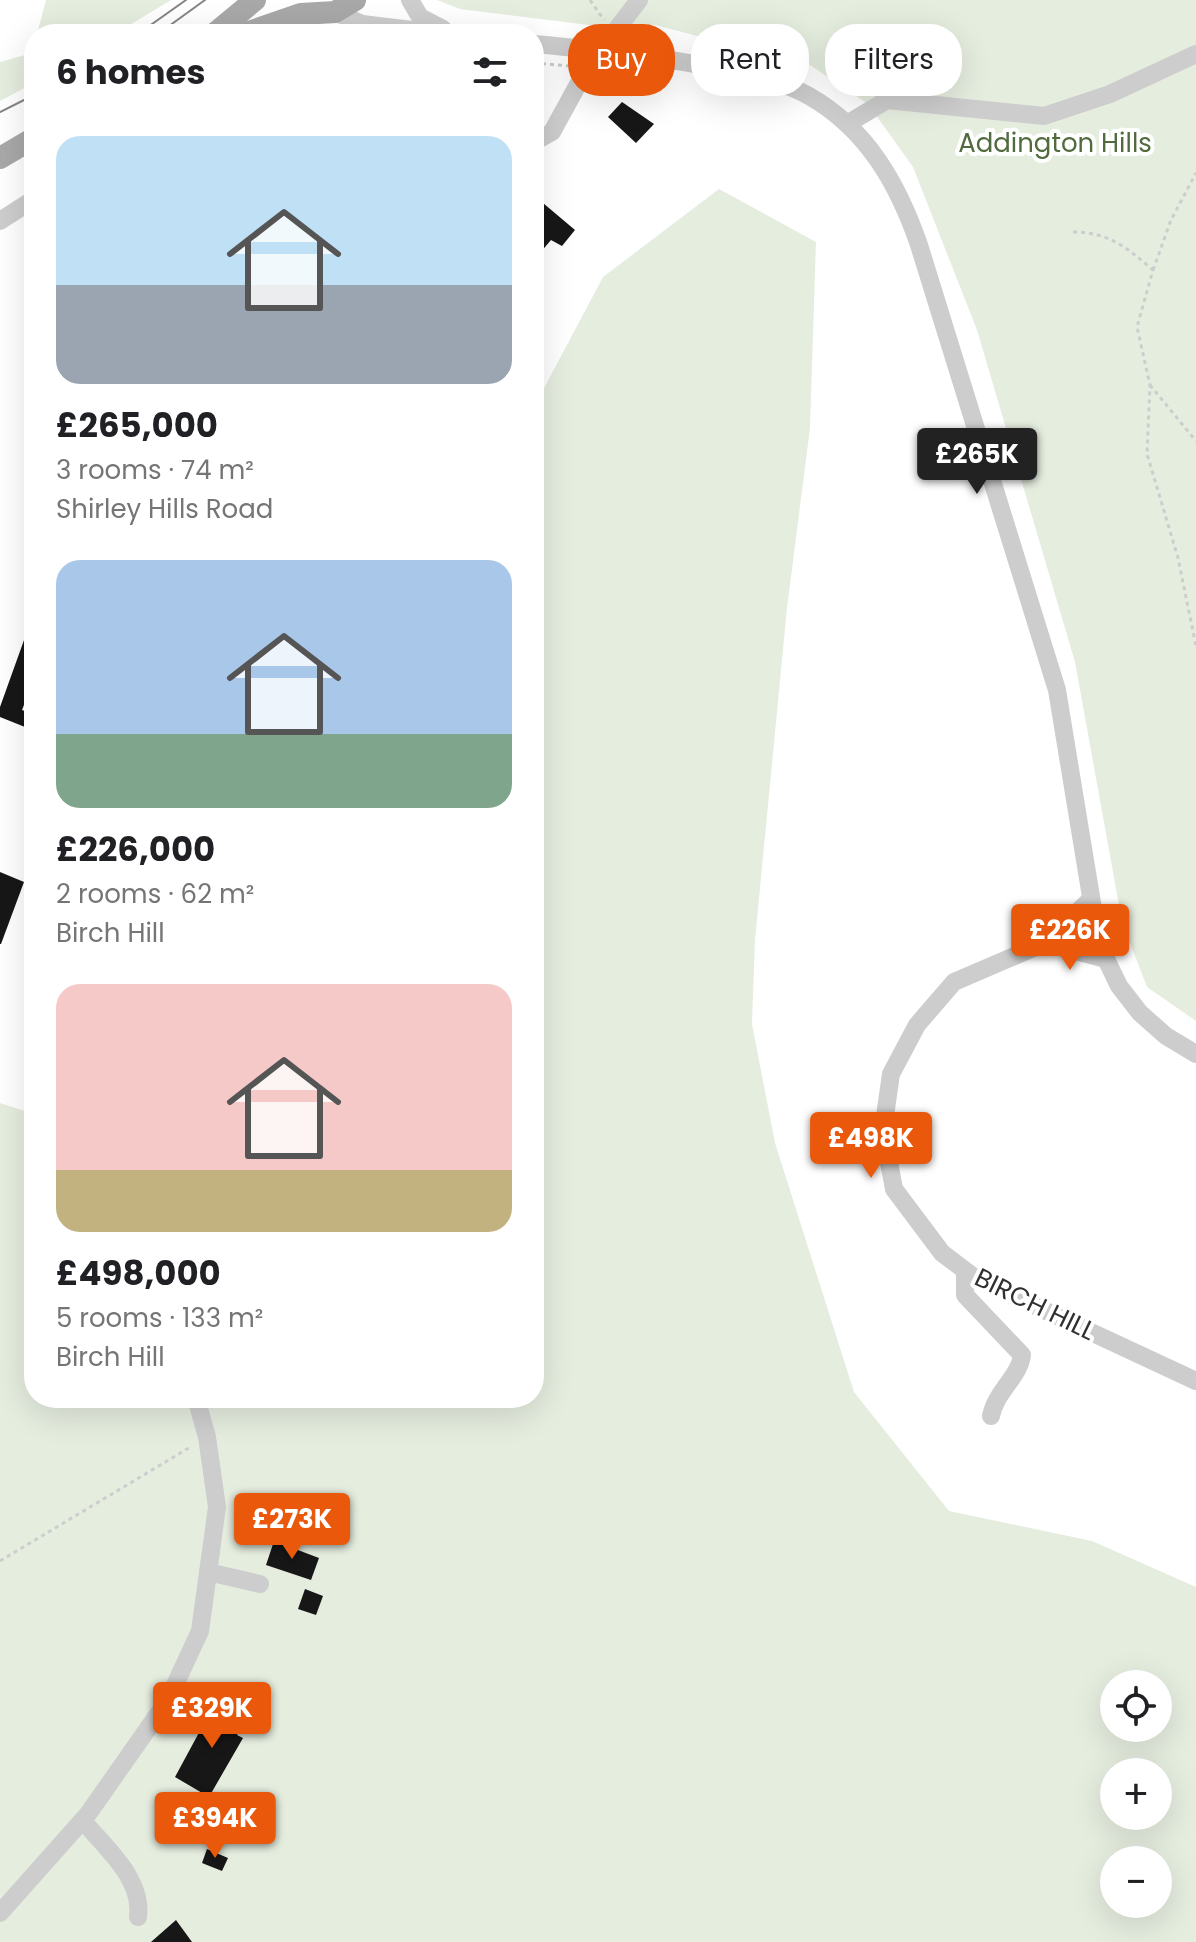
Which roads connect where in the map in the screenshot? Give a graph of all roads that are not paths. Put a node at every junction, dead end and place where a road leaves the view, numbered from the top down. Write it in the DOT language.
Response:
graph roads {
  1 [pos="255,0"];
  2 [pos="355,0"];
  3 [pos="410,0"];
  4 [pos="639,0"];
  5 [pos="296,7"];
  6 [pos="335,12"];
  7 [pos="226,24"];
  8 [pos="263,24"];
  9 [pos="362,24"];
  10 [pos="434,24"];
  11 [pos="622,24"];
  12 [pos="568,43"];
  13 [pos="544,44"];
  14 [pos="1196,54"];
  15 [pos="675,57"];
  16 [pos="572,96"];
  17 [pos="847,124"];
  18 [pos="544,136"];
  19 [pos="24,144"];
  20 [pos="0,158"];
  21 [pos="24,205"];
  22 [pos="0,221"];
  23 [pos="1091,899"];
  24 [pos="1045,943"];
  25 [pos="1106,959"];
  26 [pos="1196,1054"];
  27 [pos="965,1271"];
  28 [pos="1196,1381"];
  29 [pos="199,1408"];
  30 [pos="991,1416"];
  31 [pos="208,1572"];
  32 [pos="260,1584"];
  33 [pos="83,1821"];
  34 [pos="0,1913"];
  35 [pos="138,1917"];
  1 -- 7 [label="main road"];
  2 -- 6 [label="main road"];
  3 -- 10 [label="street"];
  4 -- 11 [label="street"];
  5 -- 6 [label="main road"];
  5 -- 8 [label="main road"];
  6 -- 9 [label="street"];
  12 -- 13 [label="street"];
  14 -- 17 [label="street"];
  15 -- 17 [label="street"];
  16 -- 18 [label="street"];
  17 -- 23 [label="street"];
  19 -- 20 [label="main road"];
  21 -- 22 [label="street"];
  23 -- 24 [label="street, BIRCH HILL"];
  23 -- 25 [label="street"];
  24 -- 25 [label="street"];
  24 -- 27 [label="street, BIRCH HILL"];
  25 -- 26 [label="street"];
  27 -- 28 [label="street, BIRCH HILL"];
  27 -- 30 [label="street"];
  29 -- 31 [label="street"];
  31 -- 32 [label="street"];
  31 -- 33 [label="street"];
  33 -- 34 [label="street"];
  33 -- 35 [label="street"];
}
